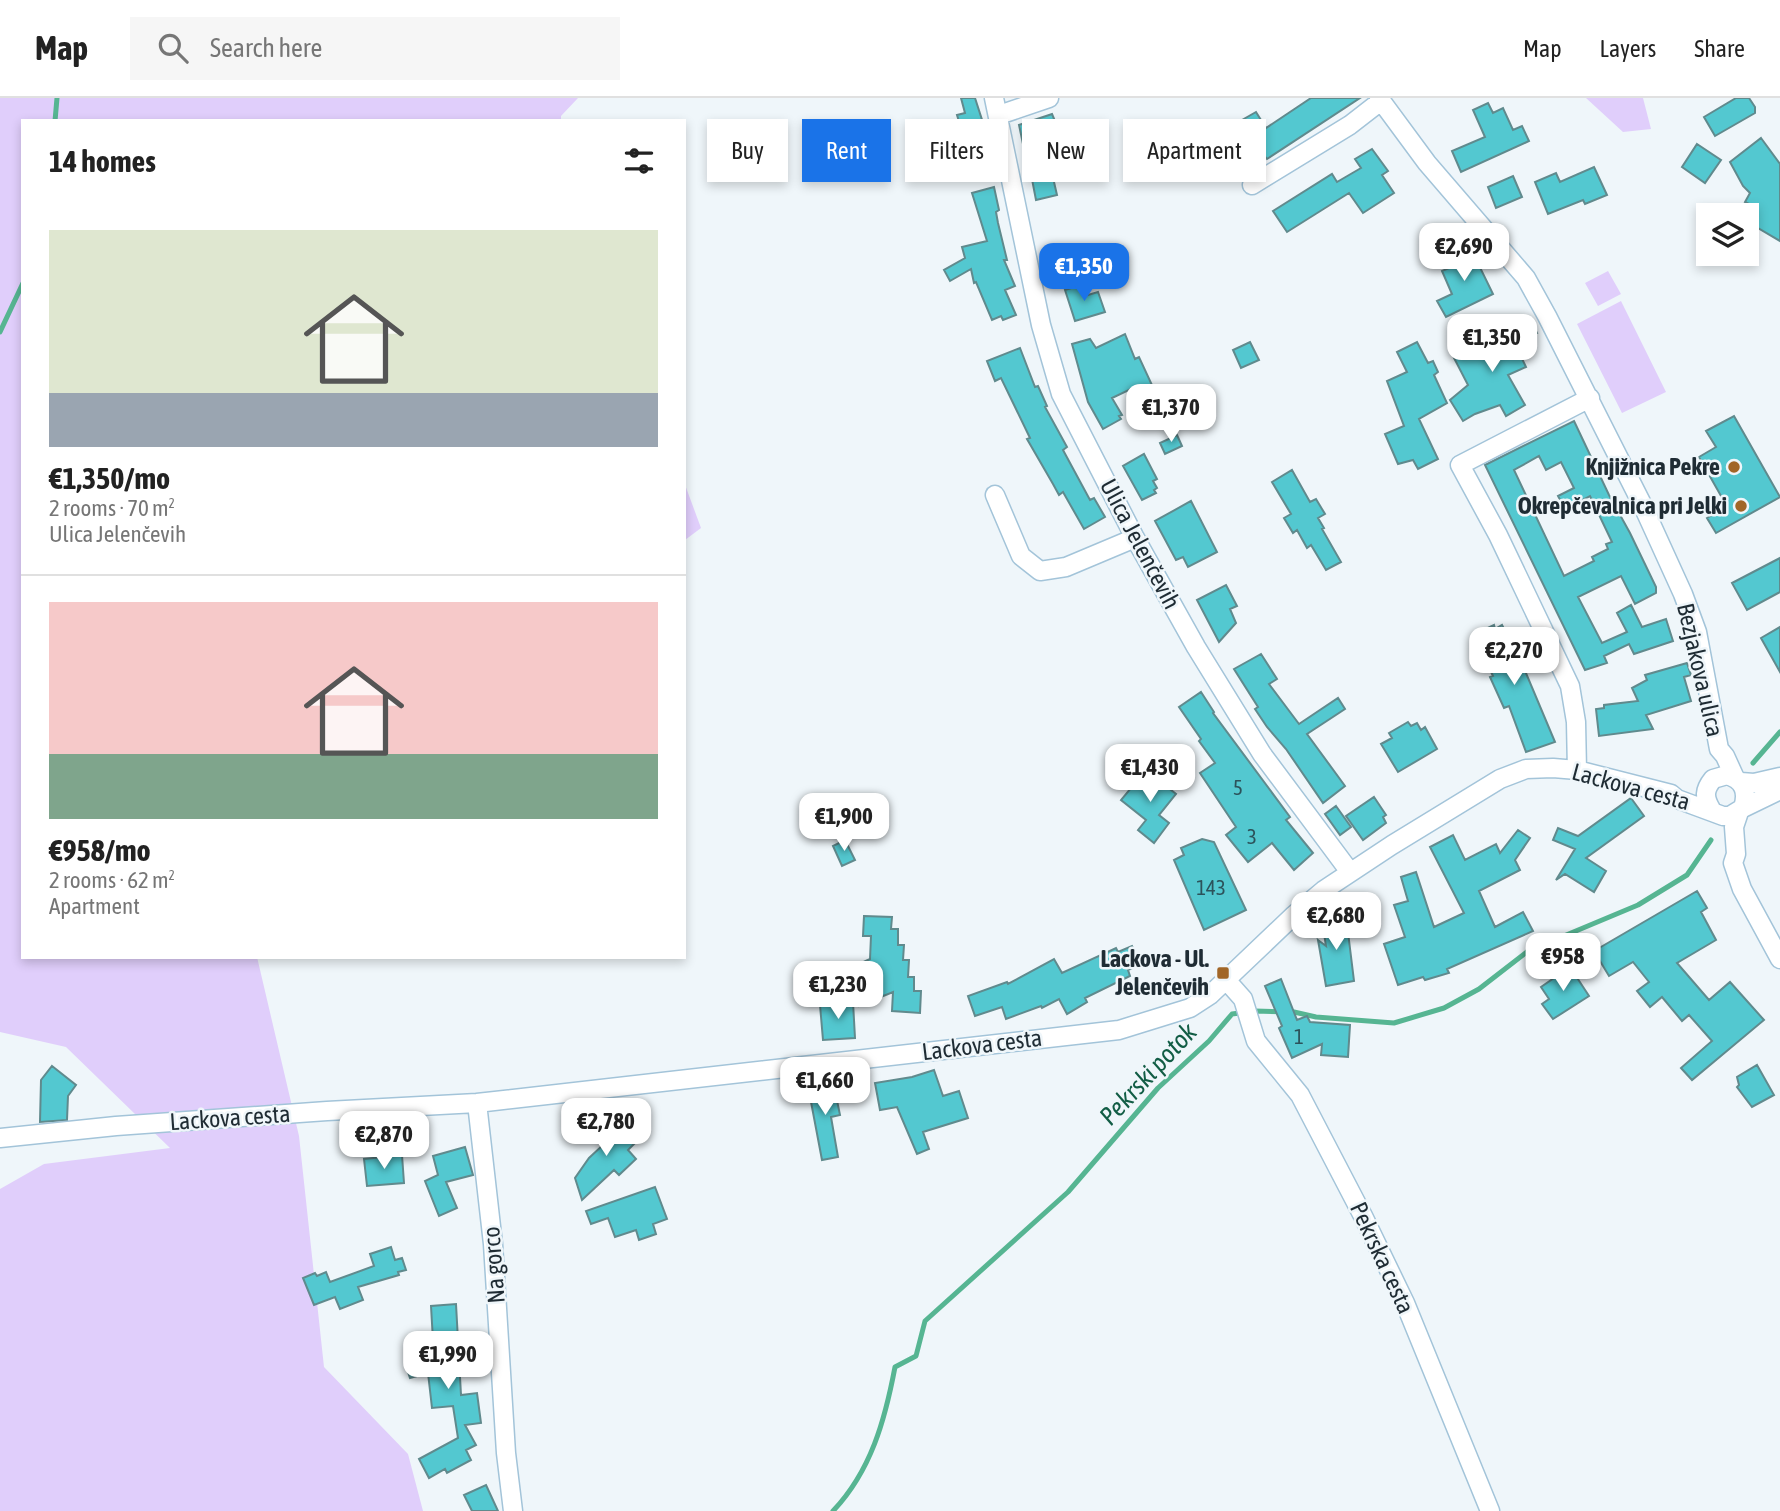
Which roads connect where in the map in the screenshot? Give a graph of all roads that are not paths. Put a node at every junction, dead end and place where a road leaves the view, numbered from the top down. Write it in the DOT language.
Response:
graph roads {
  1 [pos="1049,98"];
  2 [pos="1380,99"];
  3 [pos="996,107"];
  4 [pos="1252,185"];
  5 [pos="1590,398"];
  6 [pos="995,495"];
  7 [pos="1135,538"];
  8 [pos="1719,749"];
  9 [pos="1577,770"];
  10 [pos="1780,777"];
  11 [pos="1738,780"];
  12 [pos="1710,783"];
  13 [pos="1780,790"];
  14 [pos="1671,794"];
  15 [pos="1741,810"];
  16 [pos="1714,811"];
  17 [pos="1733,863"];
  18 [pos="1350,872"];
  19 [pos="1780,959"];
  20 [pos="1227,981"];
  21 [pos="477,1103"];
  22 [pos="0,1138"];
  23 [pos="513,1511"];
  24 [pos="1490,1511"];
  1 -- 3 [label="street"];
  2 -- 4 [label="street, Bezjakova ulica"];
  2 -- 5 [label="street, Bezjakova ulica"];
  3 -- 7 [label="street, Ulica Jelenčevih"];
  5 -- 8 [label="street, Bezjakova ulica"];
  5 -- 9 [label="street"];
  6 -- 7 [label="street"];
  7 -- 18 [label="street, Ulica Jelenčevih"];
  8 -- 11 [label="street, Bezjakova ulica"];
  8 -- 12 [label="street"];
  9 -- 14 [label="street, Lackova cesta"];
  9 -- 18 [label="street, Lackova cesta"];
  10 -- 11 [label="street"];
  11 -- 12 [label="street"];
  11 -- 15 [label="street"];
  12 -- 14 [label="street"];
  12 -- 16 [label="street"];
  13 -- 15 [label="street"];
  14 -- 16 [label="street, Lackova cesta"];
  15 -- 16 [label="street"];
  15 -- 17 [label="street"];
  16 -- 17 [label="street"];
  17 -- 19 [label="street"];
  18 -- 20 [label="street, Lackova cesta"];
  20 -- 21 [label="street, Lackova cesta"];
  20 -- 24 [label="street, Pekrska cesta"];
  21 -- 22 [label="street, Lackova cesta"];
  21 -- 23 [label="street, Na gorco"];
}
